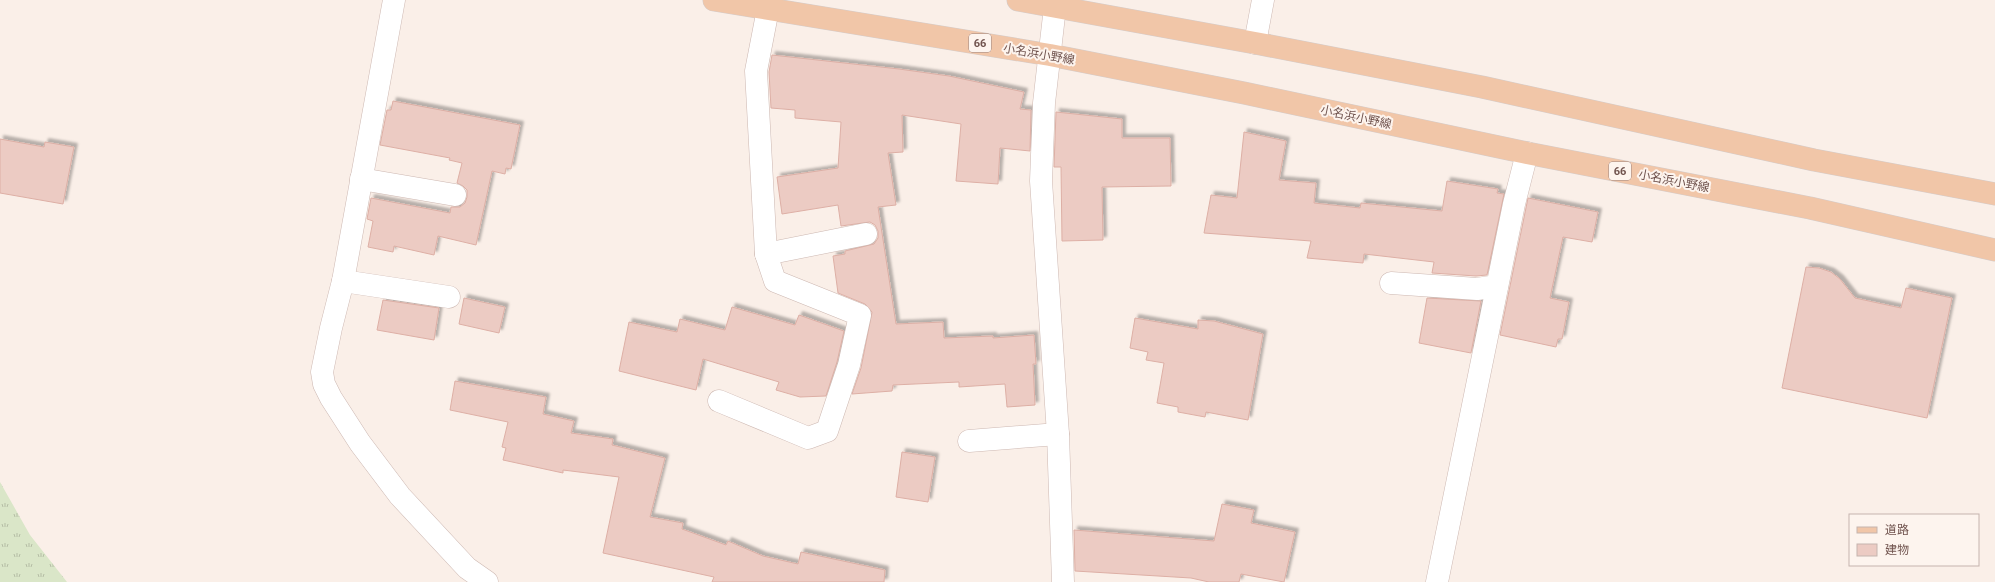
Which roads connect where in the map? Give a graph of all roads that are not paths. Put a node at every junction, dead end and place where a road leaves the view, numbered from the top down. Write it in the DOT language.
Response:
graph roads {
  1 [pos="394,0"];
  2 [pos="714,0"];
  3 [pos="1018,0"];
  4 [pos="1263,0"];
  5 [pos="1055,7"];
  6 [pos="768,9"];
  7 [pos="1255,42"];
  8 [pos="1050,55"];
  9 [pos="1527,153"];
  10 [pos="361,180"];
  11 [pos="1995,194"];
  12 [pos="455,195"];
  13 [pos="866,234"];
  14 [pos="1995,250"];
  15 [pos="766,254"];
  16 [pos="343,281"];
  17 [pos="1391,283"];
  18 [pos="1497,286"];
  19 [pos="449,297"];
  20 [pos="719,401"];
  21 [pos="1058,434"];
  22 [pos="969,441"];
  23 [pos="487,582"];
  24 [pos="1063,582"];
  25 [pos="1437,582"];
  1 -- 10 [label="street"];
  2 -- 6 [label="main road, 小名浜小野線 / 66"];
  3 -- 5 [label="main road"];
  4 -- 7 [label="street"];
  5 -- 7 [label="main road"];
  5 -- 8 [label="street"];
  6 -- 8 [label="main road, 小名浜小野線 / 66"];
  6 -- 15 [label="street"];
  7 -- 11 [label="main road"];
  8 -- 9 [label="main road, 小名浜小野線 / 66"];
  8 -- 21 [label="street"];
  9 -- 14 [label="main road, 小名浜小野線 / 66"];
  9 -- 18 [label="street"];
  10 -- 12 [label="street"];
  10 -- 16 [label="street"];
  13 -- 15 [label="street"];
  15 -- 20 [label="street"];
  16 -- 19 [label="street"];
  16 -- 23 [label="street"];
  17 -- 18 [label="street"];
  18 -- 25 [label="street"];
  21 -- 22 [label="street"];
  21 -- 24 [label="street"];
}
